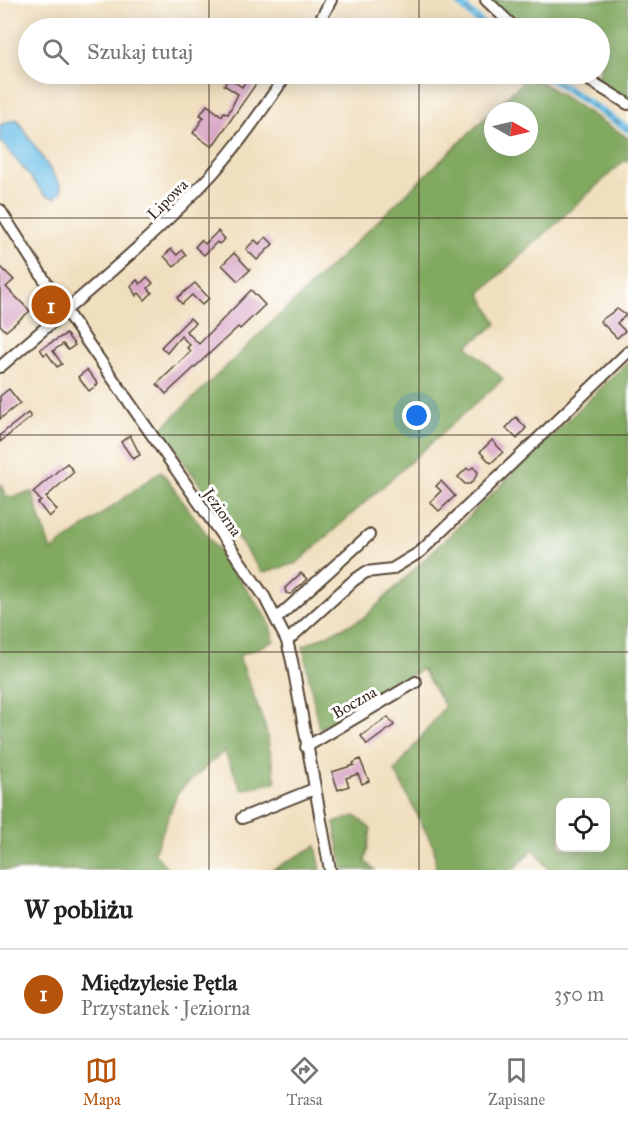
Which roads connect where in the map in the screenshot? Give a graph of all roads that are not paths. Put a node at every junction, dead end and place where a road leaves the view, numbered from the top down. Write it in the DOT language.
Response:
graph roads {
  1 [pos="331,0"];
  2 [pos="486,0"];
  3 [pos="321,18"];
  4 [pos="505,18"];
  5 [pos="280,84"];
  6 [pos="595,84"];
  7 [pos="628,104"];
  8 [pos="1,214"];
  9 [pos="49,287"];
  10 [pos="65,310"];
  11 [pos="52,321"];
  12 [pos="628,352"];
  13 [pos="0,367"];
  14 [pos="369,535"];
  15 [pos="276,619"];
  16 [pos="287,641"];
  17 [pos="416,682"];
  18 [pos="306,747"];
  19 [pos="314,789"];
  20 [pos="242,818"];
  21 [pos="330,870"];
  1 -- 3 [label="street"];
  2 -- 4 [label="street"];
  5 -- 10 [label="street, Lipowa"];
  6 -- 7 [label="street"];
  8 -- 9 [label="street, Jeziorna"];
  9 -- 10 [label="street, Jeziorna"];
  9 -- 11 [label="street"];
  10 -- 11 [label="street, Lipowa"];
  10 -- 15 [label="street, Jeziorna"];
  11 -- 13 [label="street, Lipowa"];
  12 -- 16 [label="street"];
  14 -- 15 [label="street"];
  15 -- 16 [label="street, Jeziorna"];
  16 -- 18 [label="street, Jeziorna"];
  17 -- 18 [label="street, Boczna"];
  18 -- 19 [label="street, Jeziorna"];
  19 -- 20 [label="street"];
  19 -- 21 [label="street, Jeziorna"];
}
